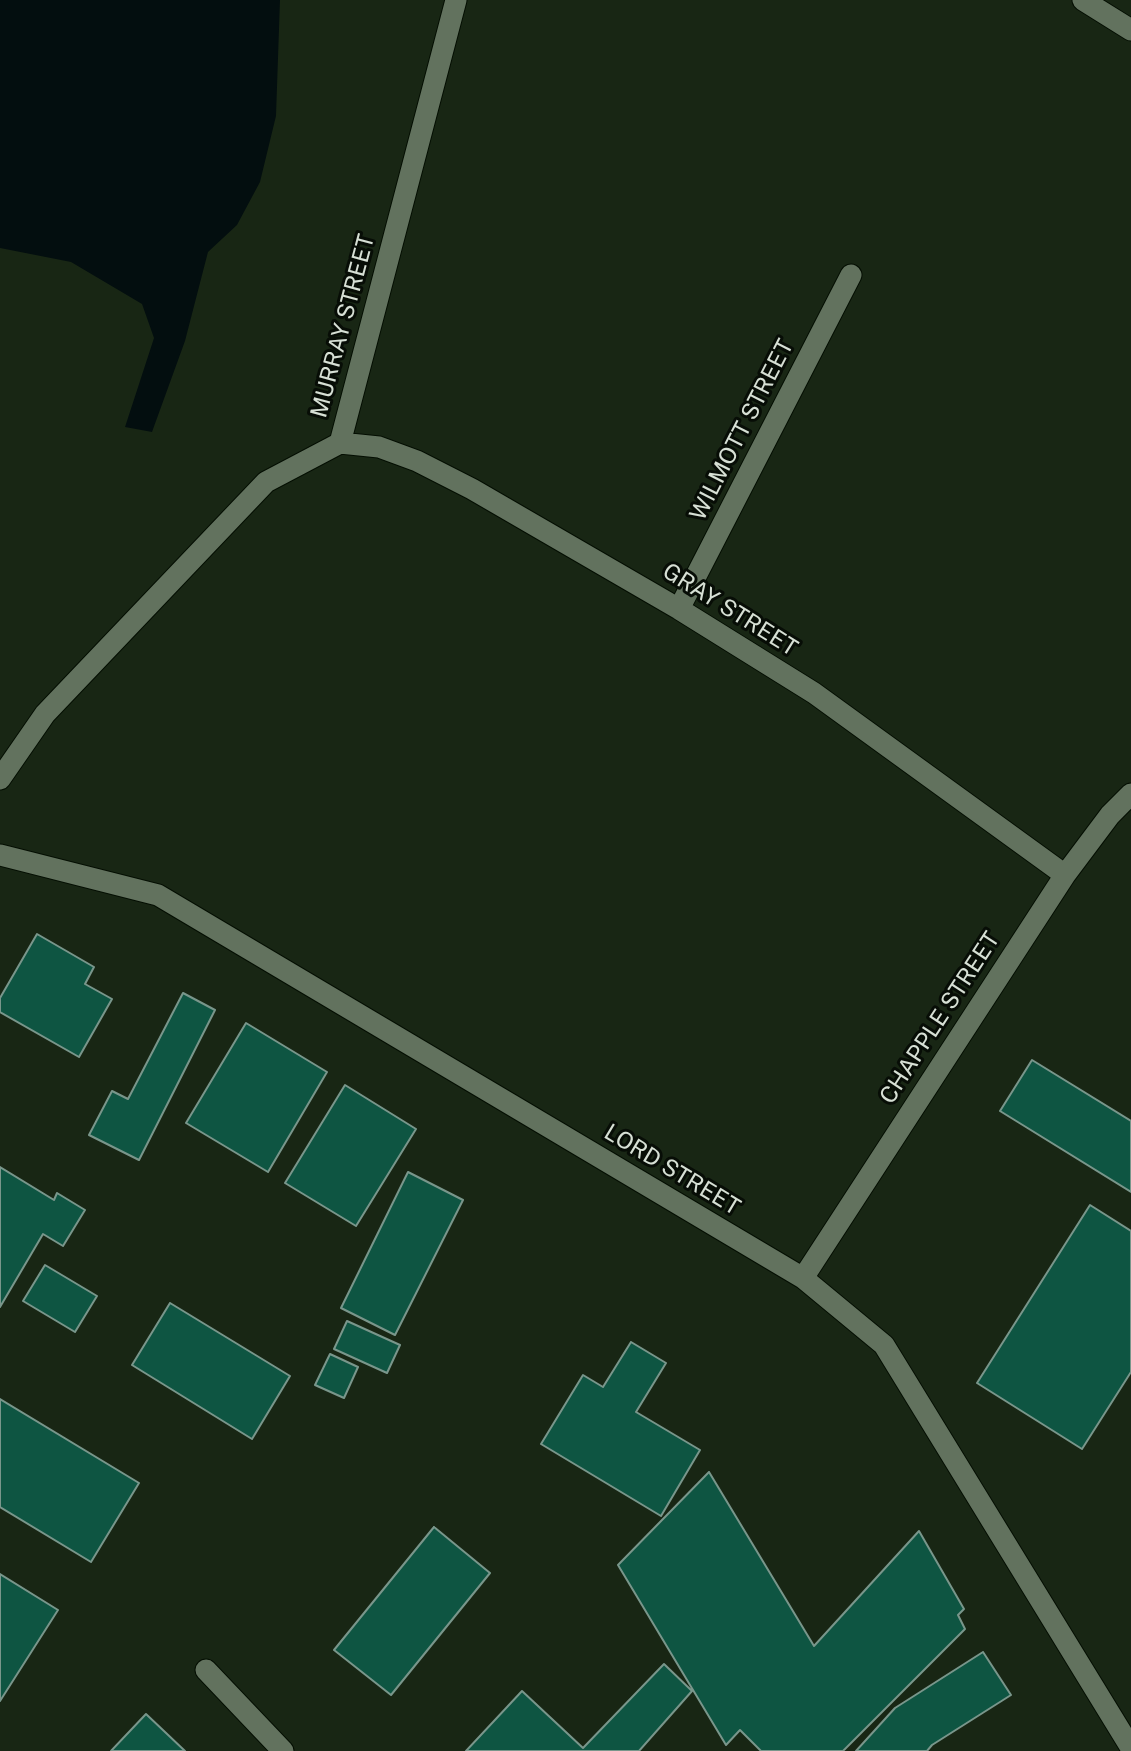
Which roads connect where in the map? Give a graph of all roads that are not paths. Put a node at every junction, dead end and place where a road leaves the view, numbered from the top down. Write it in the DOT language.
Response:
graph roads {
  1 [pos="456,0"];
  2 [pos="1083,0"];
  3 [pos="1131,30"];
  4 [pos="851,275"];
  5 [pos="340,443"];
  6 [pos="679,609"];
  7 [pos="0,779"];
  8 [pos="1131,794"];
  9 [pos="0,855"];
  10 [pos="1065,875"];
  11 [pos="803,1278"];
  12 [pos="206,1670"];
  13 [pos="1131,1748"];
  14 [pos="283,1751"];
  1 -- 5 [label="street, MURRAY STREET"];
  2 -- 3 [label="street"];
  4 -- 6 [label="street, WILMOTT STREET"];
  5 -- 6 [label="street, GRAY STREET"];
  5 -- 7 [label="street, MURRAY STREET"];
  6 -- 10 [label="street, GRAY STREET"];
  8 -- 10 [label="street, CHAPPLE STREET"];
  9 -- 11 [label="street, LORD STREET"];
  10 -- 11 [label="street, CHAPPLE STREET"];
  11 -- 13 [label="street, LORD STREET"];
  12 -- 14 [label="street"];
}
